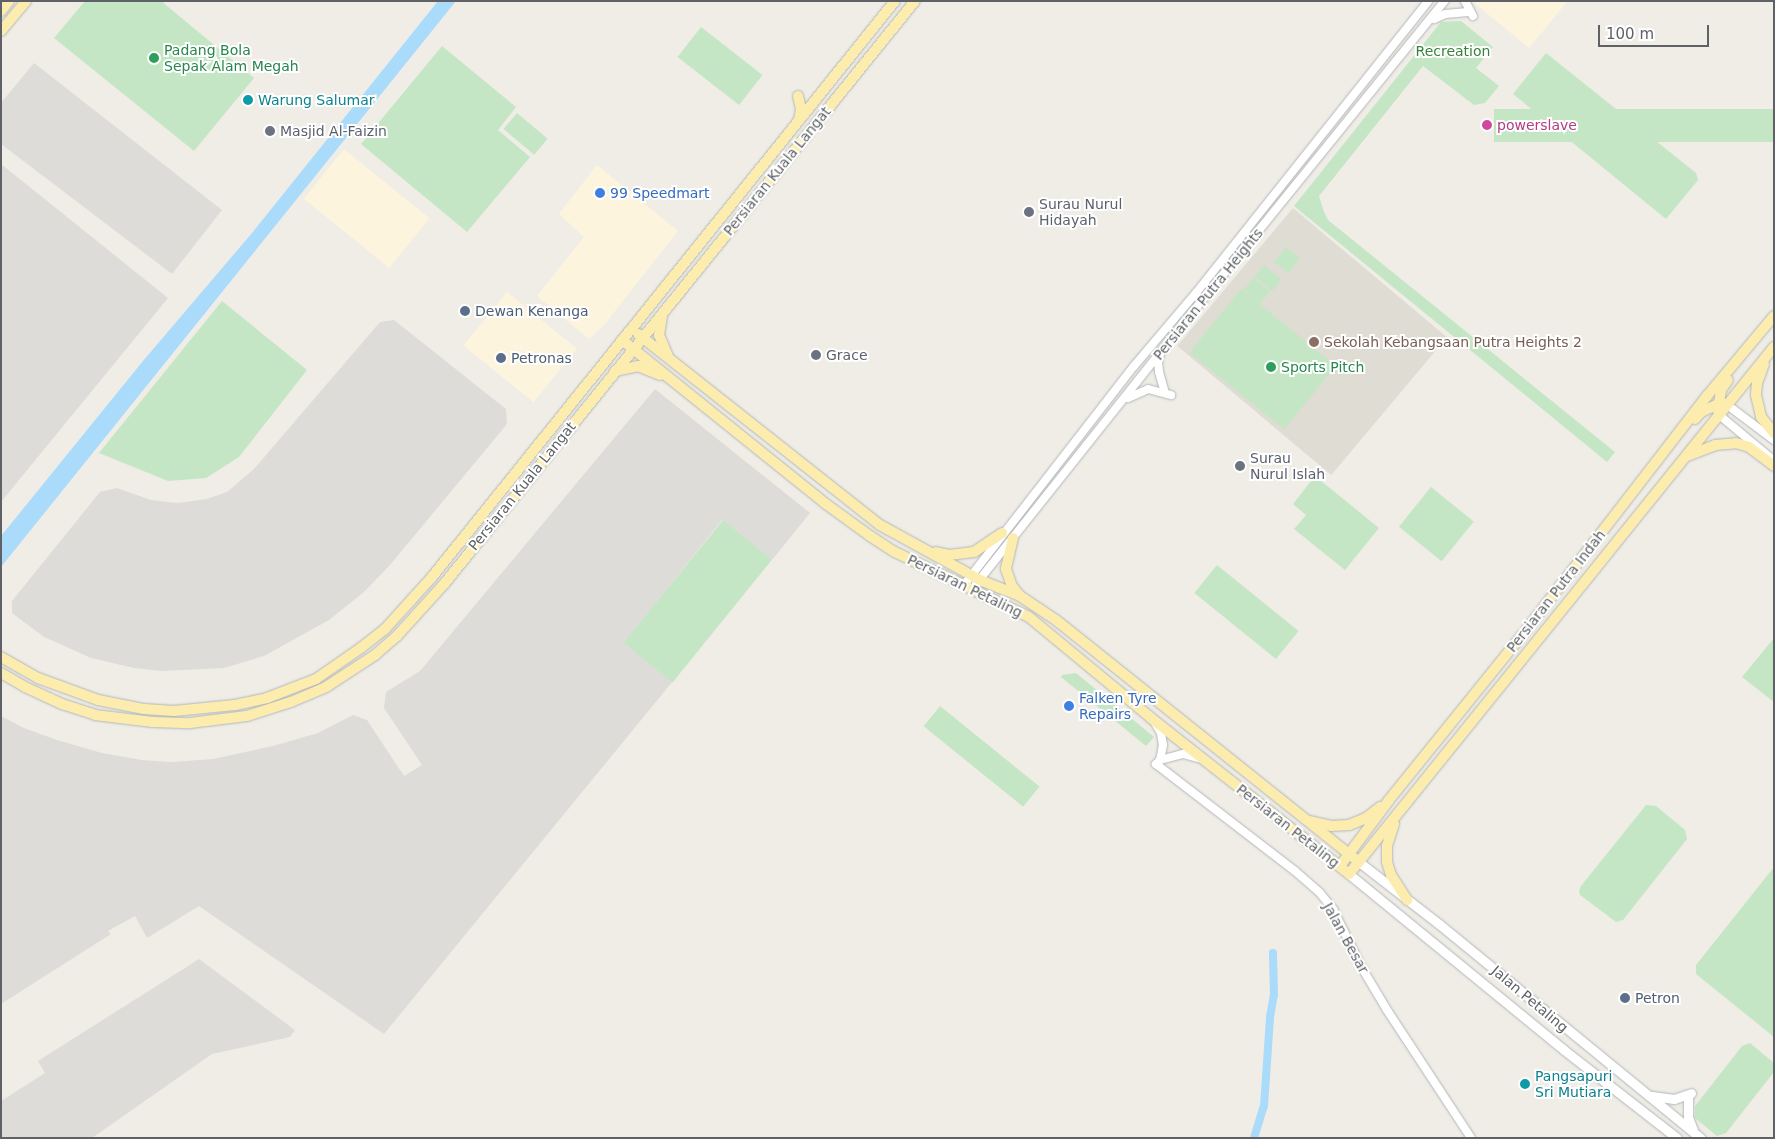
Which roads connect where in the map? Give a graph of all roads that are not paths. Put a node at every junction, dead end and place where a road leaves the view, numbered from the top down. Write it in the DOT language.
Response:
graph roads {
  1 [pos="9,1"];
  2 [pos="26,1"];
  3 [pos="895,1"];
  4 [pos="915,1"];
  5 [pos="1428,1"];
  6 [pos="1446,1"];
  7 [pos="1465,1"];
  8 [pos="1,11"];
  9 [pos="1427,24"];
  10 [pos="1,31"];
  11 [pos="823,91"];
  12 [pos="796,125"];
  13 [pos="664,310"];
  14 [pos="1774,316"];
  15 [pos="632,329"];
  16 [pos="642,338"];
  17 [pos="622,340"];
  18 [pos="1774,347"];
  19 [pos="633,348"];
  20 [pos="1745,350"];
  21 [pos="1162,351"];
  22 [pos="668,357"];
  23 [pos="615,371"];
  24 [pos="671,379"];
  25 [pos="1164,390"];
  26 [pos="1171,395"];
  27 [pos="1123,401"];
  28 [pos="1721,407"];
  29 [pos="1774,433"];
  30 [pos="1774,440"];
  31 [pos="1662,454"];
  32 [pos="1686,456"];
  33 [pos="1774,460"];
  34 [pos="1774,466"];
  35 [pos="1620,510"];
  36 [pos="477,521"];
  37 [pos="1634,523"];
  38 [pos="487,529"];
  39 [pos="1002,533"];
  40 [pos="1014,538"];
  41 [pos="925,550"];
  42 [pos="1569,575"];
  43 [pos="975,577"];
  44 [pos="968,587"];
  45 [pos="1580,590"];
  46 [pos="1020,596"];
  47 [pos="1,657"];
  48 [pos="1,673"];
  49 [pos="1151,718"];
  50 [pos="1160,760"];
  51 [pos="1210,765"];
  52 [pos="1389,800"];
  53 [pos="1402,810"];
  54 [pos="1305,819"];
  55 [pos="1349,854"];
  56 [pos="1359,862"];
  57 [pos="1340,866"];
  58 [pos="1350,874"];
  59 [pos="1407,900"];
  60 [pos="1646,1095"];
  61 [pos="1697,1135"];
  62 [pos="1471,1138"];
  63 [pos="1677,1138"];
  1 -- 8 [label="main road"];
  2 -- 10 [label="main road"];
  3 -- 11 [label="main road, Persiaran Kuala Langat"];
  4 -- 13 [label="main road, Persiaran Kuala Langat"];
  5 -- 39 [label="street, Persiaran Putra Heights"];
  6 -- 9 [label="street, Persiaran Putra Heights"];
  7 -- 9 [label="street"];
  9 -- 21 [label="street, Persiaran Putra Heights"];
  11 -- 12 [label="main road, Persiaran Kuala Langat"];
  11 -- 12 [label="main road"];
  12 -- 15 [label="main road, Persiaran Kuala Langat"];
  13 -- 16 [label="main road, Persiaran Kuala Langat"];
  13 -- 22 [label="main road"];
  14 -- 20 [label="main road, Persiaran Putra Indah"];
  15 -- 16 [label="main road, Persiaran Petaling"];
  15 -- 17 [label="main road, Persiaran Kuala Langat"];
  16 -- 19 [label="main road, Persiaran Kuala Langat"];
  16 -- 22 [label="main road, Persiaran Petaling"];
  17 -- 19 [label="main road, Persiaran Petaling"];
  17 -- 36 [label="main road, Persiaran Kuala Langat"];
  18 -- 28 [label="main road, Persiaran Putra Indah"];
  18 -- 29 [label="main road"];
  19 -- 23 [label="main road, Persiaran Kuala Langat"];
  19 -- 24 [label="main road, Persiaran Petaling"];
  20 -- 28 [label="main road"];
  20 -- 31 [label="main road, Persiaran Putra Indah"];
  21 -- 25 [label="street"];
  21 -- 27 [label="street, Persiaran Putra Heights"];
  22 -- 41 [label="main road, Persiaran Petaling"];
  23 -- 24 [label="main road"];
  23 -- 38 [label="main road, Persiaran Kuala Langat"];
  24 -- 44 [label="main road, Persiaran Petaling"];
  26 -- 27 [label="street"];
  27 -- 40 [label="street, Persiaran Putra Heights"];
  28 -- 30 [label="street"];
  28 -- 31 [label="main road"];
  28 -- 32 [label="main road, Persiaran Putra Indah"];
  28 -- 33 [label="street"];
  31 -- 35 [label="main road, Persiaran Putra Indah"];
  32 -- 34 [label="main road"];
  32 -- 37 [label="main road, Persiaran Putra Indah"];
  35 -- 37 [label="main road"];
  35 -- 42 [label="main road, Persiaran Putra Indah"];
  36 -- 38 [label="main road"];
  36 -- 47 [label="main road, Persiaran Kuala Langat"];
  37 -- 45 [label="main road, Persiaran Putra Indah"];
  38 -- 48 [label="main road, Persiaran Kuala Langat"];
  39 -- 41 [label="main road"];
  39 -- 43 [label="street, Persiaran Putra Heights"];
  40 -- 43 [label="street, Persiaran Putra Heights"];
  40 -- 46 [label="main road"];
  41 -- 43 [label="main road, Persiaran Petaling"];
  42 -- 45 [label="main road"];
  42 -- 52 [label="main road, Persiaran Putra Indah"];
  43 -- 44 [label="street, Persiaran Putra Heights"];
  43 -- 46 [label="main road, Persiaran Petaling"];
  44 -- 49 [label="main road, Persiaran Petaling"];
  45 -- 53 [label="main road, Persiaran Putra Indah"];
  46 -- 54 [label="main road, Persiaran Petaling"];
  49 -- 50 [label="street"];
  49 -- 51 [label="main road, Persiaran Petaling"];
  50 -- 51 [label="street"];
  50 -- 62 [label="street, Jalan Besar"];
  51 -- 57 [label="main road, Persiaran Petaling"];
  52 -- 54 [label="main road"];
  52 -- 55 [label="main road, Persiaran Putra Indah"];
  53 -- 56 [label="main road, Persiaran Putra Indah"];
  53 -- 59 [label="main road"];
  54 -- 55 [label="main road, Persiaran Petaling"];
  55 -- 56 [label="main road, Persiaran Petaling"];
  55 -- 57 [label="main road, Persiaran Putra Indah"];
  56 -- 58 [label="main road, Persiaran Putra Indah"];
  56 -- 59 [label="main road, Jalan Petaling"];
  57 -- 58 [label="main road, Persiaran Petaling"];
  58 -- 63 [label="main road, Jalan Petaling"];
  59 -- 60 [label="main road, Jalan Petaling"];
  60 -- 61 [label="main road, Jalan Petaling"];
  60 -- 61 [label="main road"];
}
